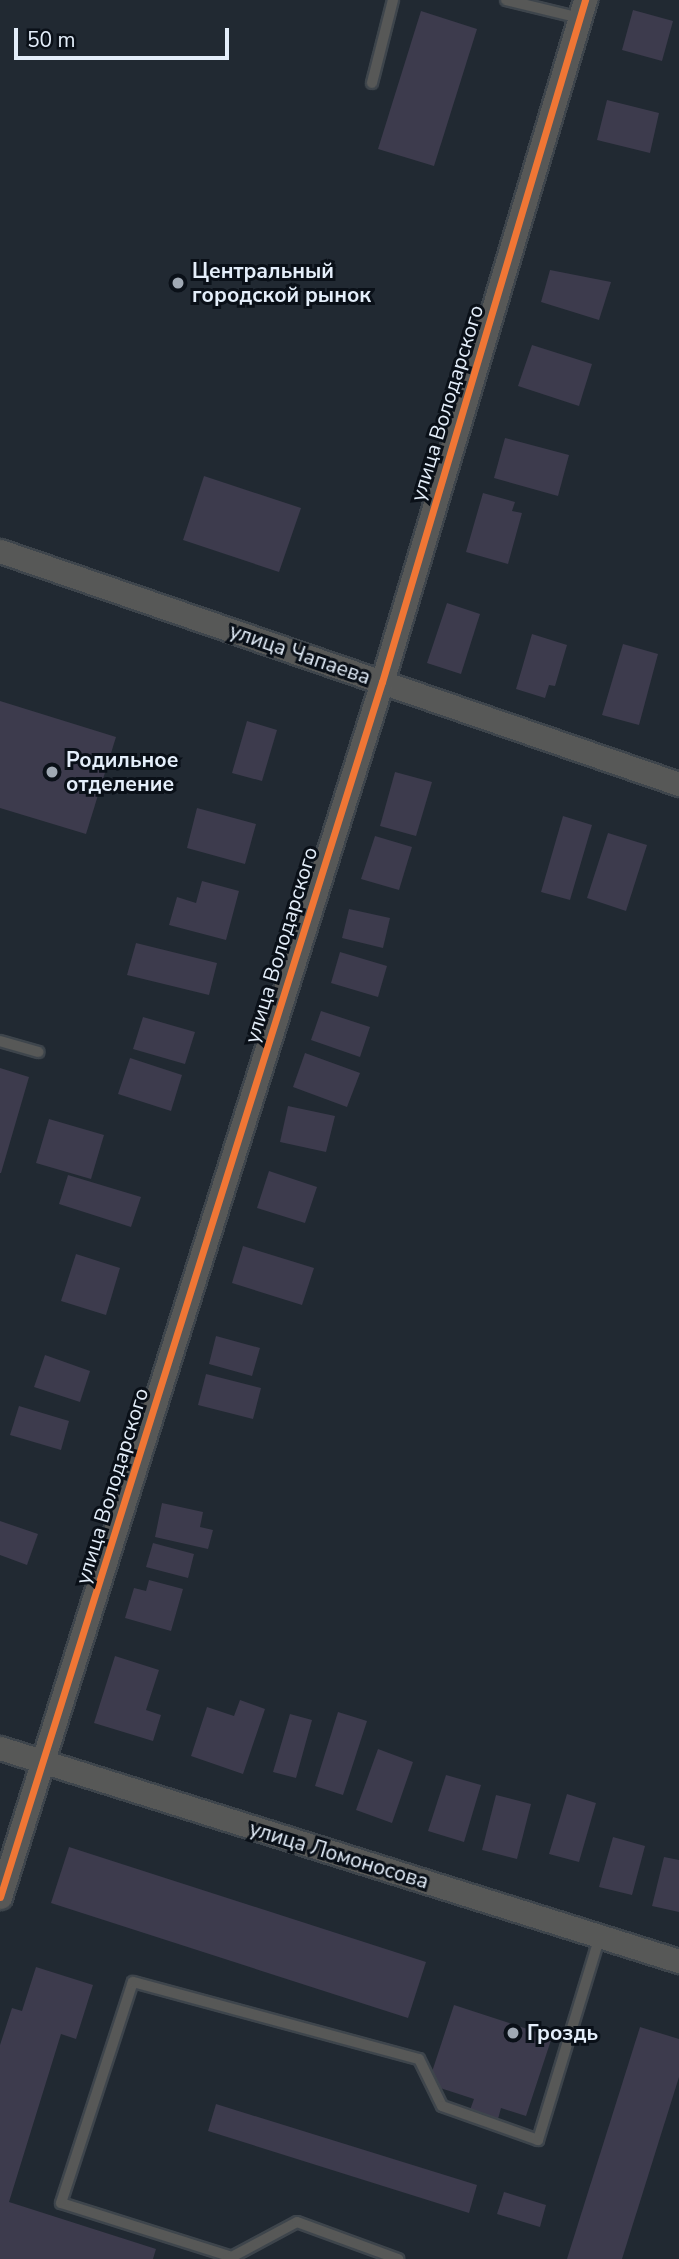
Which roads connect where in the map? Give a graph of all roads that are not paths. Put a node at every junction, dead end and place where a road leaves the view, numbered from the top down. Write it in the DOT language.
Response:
graph roads {
  1 [pos="393,0"];
  2 [pos="506,0"];
  3 [pos="582,9"];
  4 [pos="372,83"];
  5 [pos="0,551"];
  6 [pos="382,682"];
  7 [pos="679,784"];
  8 [pos="0,1041"];
  9 [pos="38,1052"];
  10 [pos="0,1748"];
  11 [pos="44,1763"];
  12 [pos="0,1897"];
  13 [pos="600,1936"];
  14 [pos="679,1961"];
  15 [pos="229,2258"];
  16 [pos="398,2259"];
  1 -- 4 [label="lane"];
  2 -- 3 [label="lane"];
  3 -- 6 [label="street, улица Володарского"];
  5 -- 6 [label="street, улица Чапаева"];
  6 -- 7 [label="street, улица Чапаева"];
  6 -- 11 [label="street, улица Володарского"];
  8 -- 9 [label="lane"];
  10 -- 11 [label="street, улица Ломоносова"];
  11 -- 12 [label="street, улица Володарского"];
  11 -- 13 [label="street, улица Ломоносова"];
  13 -- 14 [label="street, улица Ломоносова"];
  13 -- 15 [label="lane"];
  15 -- 16 [label="lane"];
}
